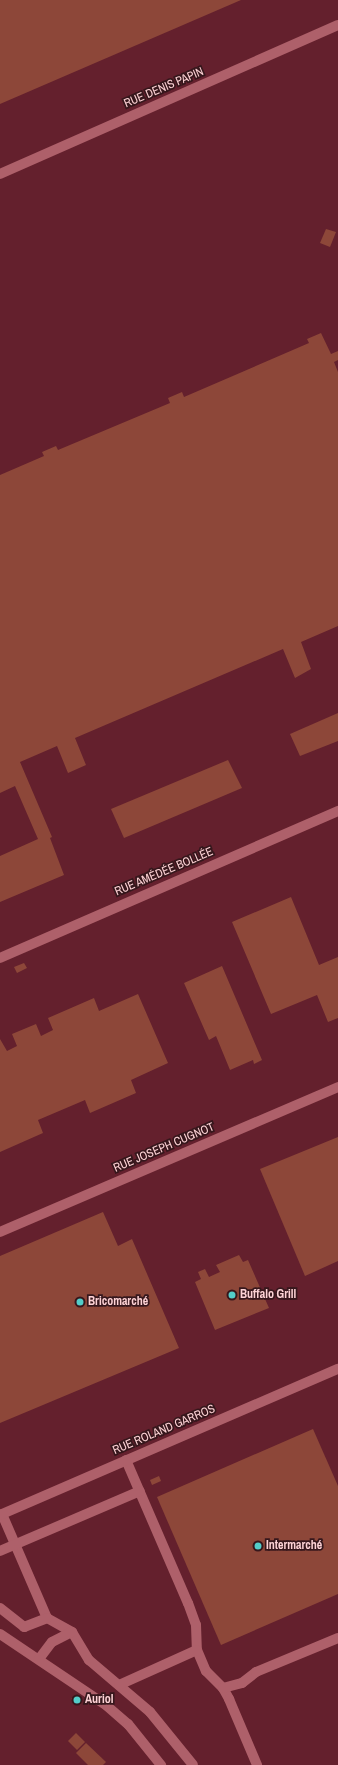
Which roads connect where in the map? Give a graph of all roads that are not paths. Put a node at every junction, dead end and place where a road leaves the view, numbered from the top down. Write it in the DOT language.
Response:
graph roads {
  1 [pos="338,26"];
  2 [pos="0,174"];
  3 [pos="338,811"];
  4 [pos="0,958"];
  5 [pos="338,1087"];
  6 [pos="0,1232"];
  7 [pos="338,1369"];
  8 [pos="126,1460"];
  9 [pos="140,1491"];
  10 [pos="1,1514"];
  11 [pos="15,1544"];
  12 [pos="0,1551"];
  13 [pos="0,1608"];
  14 [pos="46,1618"];
  15 [pos="72,1632"];
  16 [pos="0,1634"];
  17 [pos="338,1638"];
  18 [pos="197,1650"];
  19 [pos="39,1659"];
  20 [pos="119,1685"];
  21 [pos="223,1688"];
  22 [pos="254,1764"];
  23 [pos="161,1765"];
  24 [pos="193,1765"];
  1 -- 2 [label="street, RUE DENIS PAPIN"];
  3 -- 4 [label="street, RUE AMÉDÉE BOLLÉE"];
  5 -- 6 [label="street, RUE JOSEPH CUGNOT"];
  7 -- 8 [label="street, RUE ROLAND GARROS"];
  8 -- 9 [label="street"];
  8 -- 10 [label="street, RUE ROLAND GARROS"];
  9 -- 11 [label="street"];
  9 -- 18 [label="street"];
  10 -- 11 [label="street"];
  11 -- 12 [label="street"];
  11 -- 14 [label="street"];
  13 -- 14 [label="street"];
  14 -- 15 [label="street"];
  15 -- 19 [label="street"];
  15 -- 20 [label="street"];
  16 -- 19 [label="street"];
  17 -- 21 [label="street"];
  18 -- 20 [label="street"];
  18 -- 21 [label="street"];
  19 -- 23 [label="street"];
  20 -- 24 [label="street"];
  21 -- 22 [label="street"];
}
